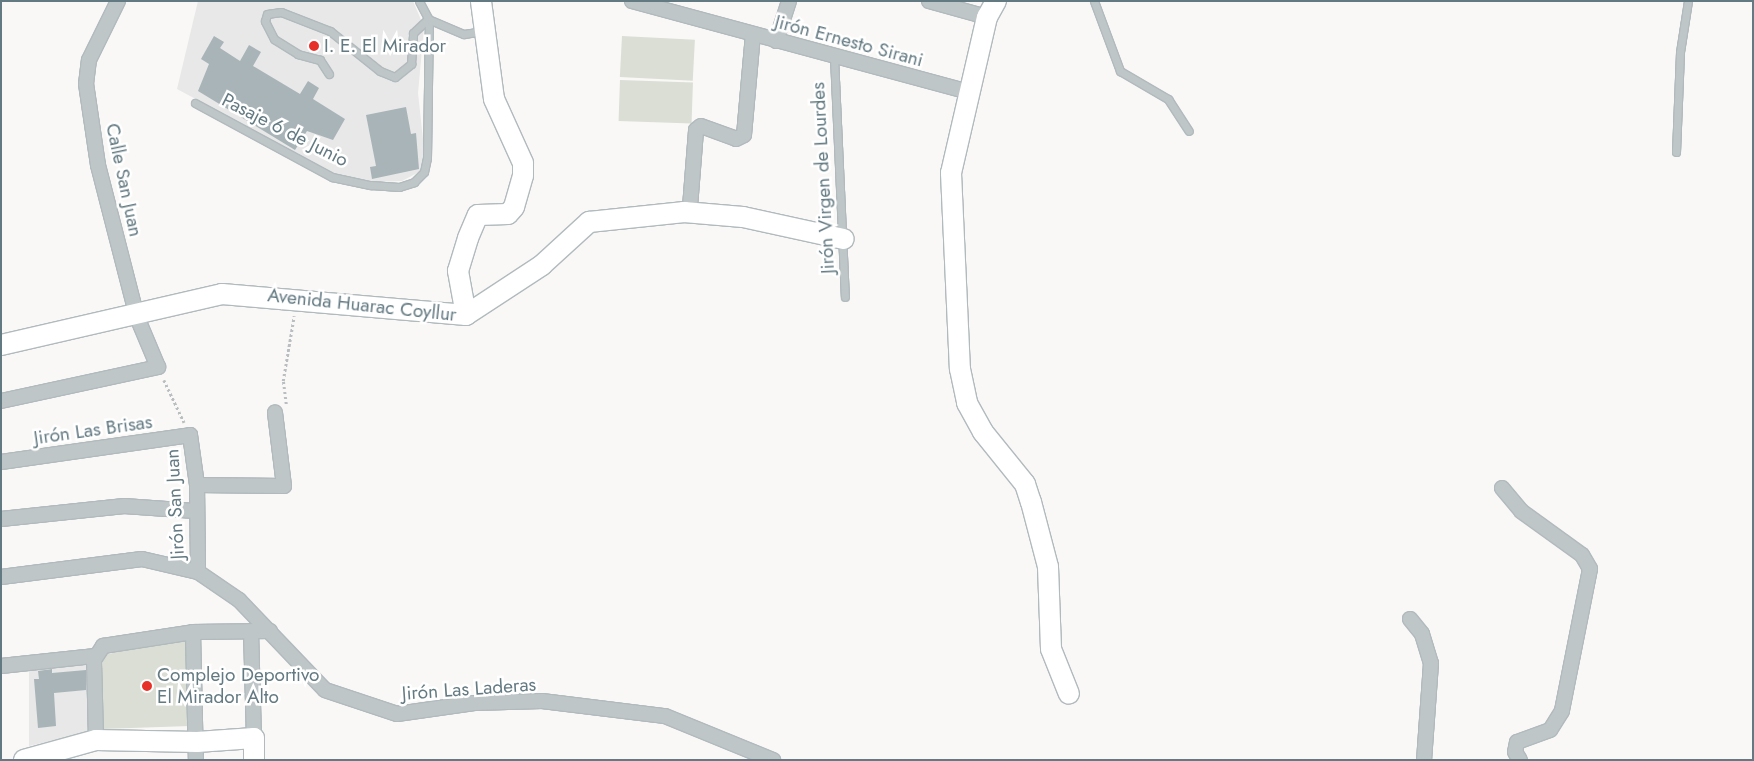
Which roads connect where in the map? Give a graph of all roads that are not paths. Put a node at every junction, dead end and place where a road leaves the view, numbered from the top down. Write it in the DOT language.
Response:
graph roads {
  1 [pos="118,1"];
  2 [pos="419,1"];
  3 [pos="481,1"];
  4 [pos="632,1"];
  5 [pos="789,1"];
  6 [pos="929,1"];
  7 [pos="1094,1"];
  8 [pos="1688,1"];
  9 [pos="991,9"];
  10 [pos="428,19"];
  11 [pos="487,29"];
  12 [pos="754,35"];
  13 [pos="776,41"];
  14 [pos="834,57"];
  15 [pos="329,74"];
  16 [pos="970,92"];
  17 [pos="195,103"];
  18 [pos="1188,131"];
  19 [pos="1676,152"];
  20 [pos="684,212"];
  21 [pos="844,238"];
  22 [pos="845,297"];
  23 [pos="466,315"];
  24 [pos="137,317"];
  25 [pos="1,345"];
  26 [pos="1,401"];
  27 [pos="275,414"];
  28 [pos="190,435"];
  29 [pos="1,462"];
  30 [pos="197,485"];
  31 [pos="1502,488"];
  32 [pos="195,511"];
  33 [pos="1,519"];
  34 [pos="198,572"];
  35 [pos="1,577"];
  36 [pos="1410,619"];
  37 [pos="251,631"];
  38 [pos="270,631"];
  39 [pos="194,632"];
  40 [pos="96,656"];
  41 [pos="1,666"];
  42 [pos="1069,694"];
  43 [pos="254,738"];
  44 [pos="96,740"];
  45 [pos="196,751"];
  46 [pos="24,760"];
  47 [pos="254,760"];
  48 [pos="773,760"];
  49 [pos="1424,760"];
  50 [pos="1520,760"];
  1 -- 24 [label="street, Calle San Juan"];
  2 -- 10 [label="lane, Pasaje 6 de Junio"];
  3 -- 11 [label="main road"];
  4 -- 12 [label="street, Jirón Ernesto Sirani"];
  5 -- 13 [label="street"];
  6 -- 9 [label="street"];
  7 -- 18 [label="lane"];
  8 -- 19 [label="lane"];
  9 -- 16 [label="main road"];
  10 -- 11 [label="lane"];
  10 -- 15 [label="lane"];
  10 -- 17 [label="lane, Pasaje 6 de Junio"];
  11 -- 23 [label="main road"];
  12 -- 13 [label="street, Jirón Ernesto Sirani"];
  12 -- 20 [label="street"];
  13 -- 14 [label="street, Jirón Ernesto Sirani"];
  14 -- 16 [label="street, Jirón Ernesto Sirani"];
  14 -- 21 [label="lane, Jirón Virgen de Lourdes"];
  16 -- 42 [label="main road"];
  20 -- 21 [label="main road, Avenida Huarac Coyllur"];
  20 -- 23 [label="main road, Avenida Huarac Coyllur"];
  21 -- 22 [label="lane, Jirón Virgen de Lourdes"];
  23 -- 24 [label="main road, Avenida Huarac Coyllur"];
  24 -- 25 [label="main road, Avenida Huarac Coyllur"];
  24 -- 26 [label="street, Calle San Juan"];
  27 -- 30 [label="street"];
  28 -- 29 [label="street, Jirón Las Brisas"];
  28 -- 30 [label="street, Jirón San Juan"];
  30 -- 32 [label="street, Jirón San Juan"];
  31 -- 50 [label="street"];
  32 -- 33 [label="street"];
  32 -- 34 [label="street, Jirón San Juan"];
  34 -- 35 [label="street, Jirón Las Laderas"];
  34 -- 38 [label="street, Jirón Las Laderas"];
  36 -- 49 [label="street"];
  37 -- 38 [label="street"];
  37 -- 39 [label="street"];
  37 -- 43 [label="street"];
  38 -- 48 [label="street, Jirón Las Laderas"];
  39 -- 40 [label="street"];
  39 -- 45 [label="street"];
  40 -- 41 [label="street"];
  40 -- 44 [label="street"];
  43 -- 45 [label="main road"];
  43 -- 47 [label="main road"];
  44 -- 45 [label="main road"];
  44 -- 46 [label="main road"];
}
